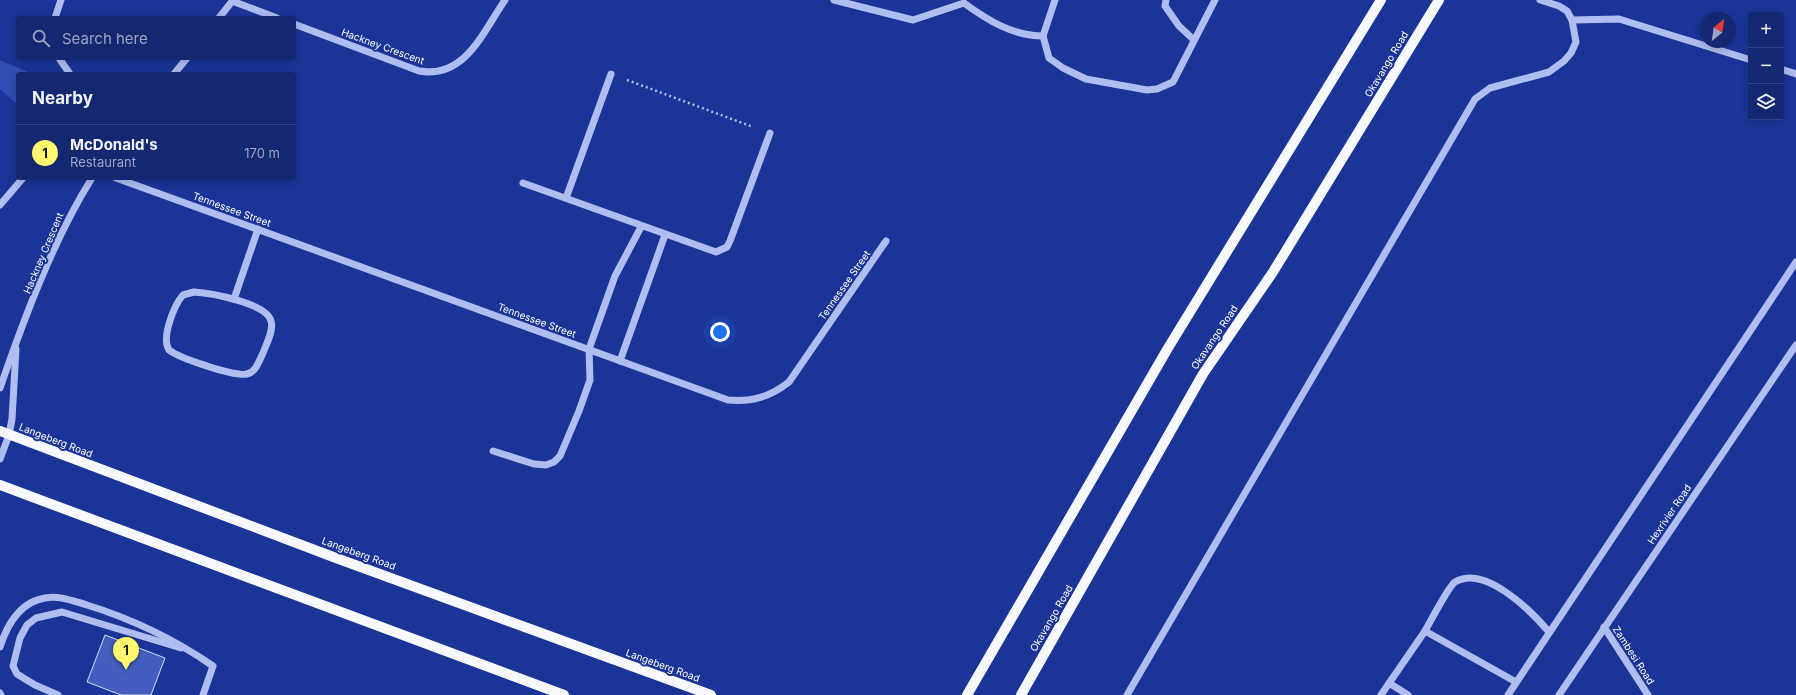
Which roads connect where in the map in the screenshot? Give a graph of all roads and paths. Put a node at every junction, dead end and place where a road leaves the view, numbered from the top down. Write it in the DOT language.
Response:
graph roads {
  1 [pos="61,0"];
  2 [pos="504,0"];
  3 [pos="834,0"];
  4 [pos="1054,0"];
  5 [pos="1166,0"];
  6 [pos="1215,0"];
  7 [pos="1381,0"];
  8 [pos="1440,0"];
  9 [pos="1540,0"];
  10 [pos="233,1"];
  11 [pos="964,1"];
  12 [pos="56,16"];
  13 [pos="221,16"];
  14 [pos="272,16"];
  15 [pos="1572,20"];
  16 [pos="296,25"];
  17 [pos="1043,36"];
  18 [pos="1194,40"];
  19 [pos="1748,59"];
  20 [pos="60,60"];
  21 [pos="185,60"];
  22 [pos="1784,70"];
  23 [pos="69,72"];
  24 [pos="176,72"];
  25 [pos="611,74"];
  26 [pos="1796,74"];
  27 [pos="770,132"];
  28 [pos="21,180"];
  29 [pos="91,180"];
  30 [pos="122,180"];
  31 [pos="523,183"];
  32 [pos="566,198"];
  33 [pos="0,205"];
  34 [pos="642,226"];
  35 [pos="258,229"];
  36 [pos="665,235"];
  37 [pos="886,241"];
  38 [pos="1796,262"];
  39 [pos="234,299"];
  40 [pos="17,339"];
  41 [pos="1796,345"];
  42 [pos="589,349"];
  43 [pos="620,361"];
  44 [pos="0,388"];
  45 [pos="4,433"];
  46 [pos="493,451"];
  47 [pos="0,459"];
  48 [pos="0,485"];
  49 [pos="1604,627"];
  50 [pos="1425,631"];
  51 [pos="1549,632"];
  52 [pos="0,647"];
  53 [pos="192,652"];
  54 [pos="1516,682"];
  55 [pos="1390,683"];
  56 [pos="58,695"];
  57 [pos="203,695"];
  58 [pos="564,695"];
  59 [pos="711,695"];
  60 [pos="967,695"];
  61 [pos="1021,695"];
  62 [pos="1127,695"];
  63 [pos="1381,695"];
  64 [pos="1408,695"];
  65 [pos="1508,695"];
  66 [pos="1559,695"];
  67 [pos="1648,695"];
  1 -- 12 [label="street"];
  2 -- 16 [label="street, Hackney Crescent"];
  3 -- 11 [label="street"];
  4 -- 17 [label="street"];
  5 -- 18 [label="street"];
  6 -- 18 [label="street"];
  7 -- 60 [label="main road"];
  8 -- 61 [label="main road, Okavango Road"];
  9 -- 15 [label="street"];
  10 -- 13 [label="street"];
  10 -- 14 [label="street"];
  11 -- 17 [label="street"];
  15 -- 19 [label="street"];
  15 -- 62 [label="street"];
  17 -- 18 [label="street"];
  20 -- 23 [label="street"];
  21 -- 24 [label="street"];
  22 -- 26 [label="street"];
  25 -- 27 [label="path"];
  25 -- 32 [label="street"];
  27 -- 36 [label="street"];
  28 -- 33 [label="street"];
  29 -- 40 [label="street, Hackney Crescent"];
  30 -- 35 [label="street, Tennessee Street"];
  31 -- 32 [label="street"];
  32 -- 34 [label="street"];
  34 -- 36 [label="street"];
  34 -- 42 [label="street"];
  35 -- 39 [label="street"];
  35 -- 42 [label="street, Tennessee Street"];
  36 -- 43 [label="street"];
  37 -- 43 [label="street, Tennessee Street"];
  38 -- 51 [label="street"];
  39 -- 39 [label="street"];
  40 -- 44 [label="street, Hackney Crescent"];
  40 -- 45 [label="street, Hackney Crescent"];
  41 -- 49 [label="street, Hexrivier Road"];
  42 -- 43 [label="street, Tennessee Street"];
  42 -- 46 [label="street"];
  45 -- 47 [label="street, Hackney Crescent"];
  45 -- 59 [label="main road, Langeberg Road"];
  48 -- 58 [label="main road"];
  49 -- 66 [label="street, Hexrivier Road"];
  49 -- 67 [label="street, Zambesi Road"];
  50 -- 51 [label="street"];
  50 -- 54 [label="street"];
  50 -- 55 [label="street"];
  51 -- 54 [label="street"];
  52 -- 53 [label="street"];
  53 -- 56 [label="street"];
  53 -- 57 [label="street"];
  54 -- 65 [label="street"];
  55 -- 63 [label="street"];
  55 -- 64 [label="street"];
}
